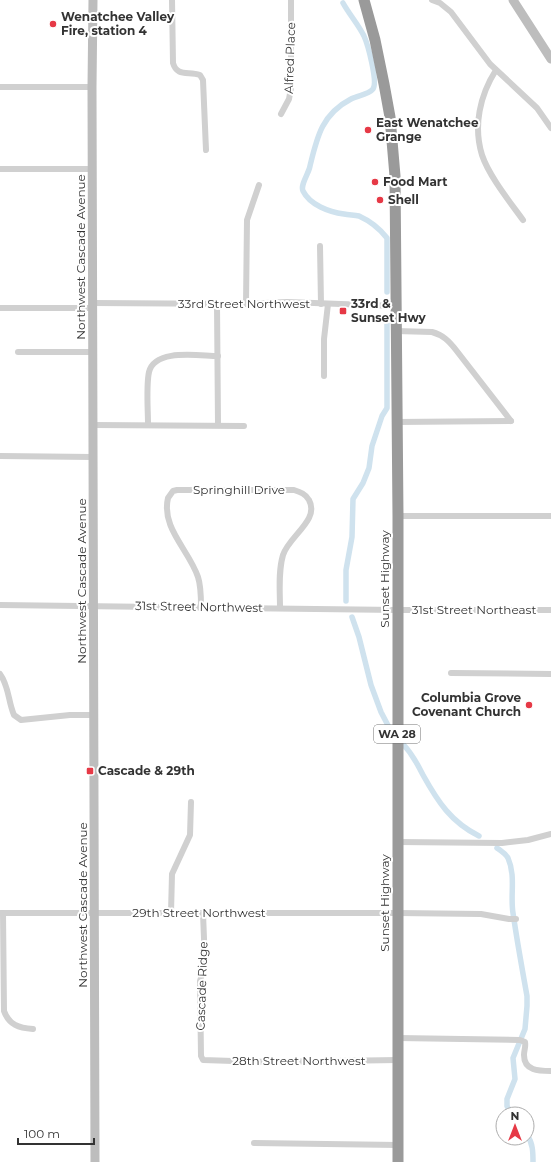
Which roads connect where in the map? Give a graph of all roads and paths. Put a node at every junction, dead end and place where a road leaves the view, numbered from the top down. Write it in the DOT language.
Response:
graph roads {
  1 [pos="93,0"];
  2 [pos="172,0"];
  3 [pos="292,0"];
  4 [pos="364,0"];
  5 [pos="432,0"];
  6 [pos="513,0"];
  7 [pos="551,59"];
  8 [pos="496,70"];
  9 [pos="0,87"];
  10 [pos="92,87"];
  11 [pos="281,114"];
  12 [pos="551,128"];
  13 [pos="206,150"];
  14 [pos="0,169"];
  15 [pos="93,169"];
  16 [pos="259,185"];
  17 [pos="523,220"];
  18 [pos="320,246"];
  19 [pos="218,304"];
  20 [pos="246,304"];
  21 [pos="321,304"];
  22 [pos="328,304"];
  23 [pos="93,305"];
  24 [pos="395,306"];
  25 [pos="0,308"];
  26 [pos="396,330"];
  27 [pos="18,352"];
  28 [pos="93,352"];
  29 [pos="218,356"];
  30 [pos="324,376"];
  31 [pos="396,422"];
  32 [pos="148,424"];
  33 [pos="93,425"];
  34 [pos="218,425"];
  35 [pos="244,426"];
  36 [pos="0,456"];
  37 [pos="93,456"];
  38 [pos="398,516"];
  39 [pos="551,516"];
  40 [pos="0,605"];
  41 [pos="94,606"];
  42 [pos="201,607"];
  43 [pos="280,608"];
  44 [pos="398,610"];
  45 [pos="551,610"];
  46 [pos="451,673"];
  47 [pos="0,674"];
  48 [pos="551,674"];
  49 [pos="94,715"];
  50 [pos="191,802"];
  51 [pos="551,834"];
  52 [pos="398,842"];
  53 [pos="95,912"];
  54 [pos="2,913"];
  55 [pos="171,913"];
  56 [pos="203,913"];
  57 [pos="398,913"];
  58 [pos="516,919"];
  59 [pos="33,1029"];
  60 [pos="398,1038"];
  61 [pos="202,1059"];
  62 [pos="398,1060"];
  63 [pos="551,1071"];
  64 [pos="254,1143"];
  65 [pos="398,1145"];
  66 [pos="95,1162"];
  67 [pos="398,1162"];
  1 -- 10 [label="street, Northwest Cascade Avenue"];
  2 -- 13 [label="street"];
  3 -- 11 [label="street, Alfred Place"];
  4 -- 24 [label="highway, Sunset Highway / WA 28"];
  5 -- 8 [label="street"];
  6 -- 7 [label="street"];
  8 -- 12 [label="street"];
  8 -- 17 [label="street"];
  9 -- 10 [label="street"];
  10 -- 15 [label="street, Northwest Cascade Avenue"];
  14 -- 15 [label="street"];
  15 -- 23 [label="street, Northwest Cascade Avenue"];
  16 -- 20 [label="street"];
  18 -- 21 [label="street"];
  19 -- 20 [label="street, 33rd Street Northwest"];
  19 -- 23 [label="street, 33rd Street Northwest"];
  19 -- 29 [label="street"];
  20 -- 21 [label="street, 33rd Street Northwest"];
  21 -- 22 [label="street, 33rd Street Northwest"];
  22 -- 24 [label="street, 33rd Street Northwest"];
  22 -- 30 [label="street"];
  23 -- 25 [label="street, 33rd Street Northwest"];
  23 -- 28 [label="street, Northwest Cascade Avenue"];
  24 -- 26 [label="highway, Sunset Highway / WA 28"];
  26 -- 31 [label="highway, Sunset Highway / WA 28"];
  26 -- 31 [label="street"];
  27 -- 28 [label="street"];
  28 -- 33 [label="street, Northwest Cascade Avenue"];
  29 -- 32 [label="street"];
  29 -- 34 [label="street"];
  31 -- 38 [label="highway, Sunset Highway / WA 28"];
  32 -- 33 [label="street"];
  32 -- 34 [label="street"];
  33 -- 37 [label="street, Northwest Cascade Avenue"];
  34 -- 35 [label="street"];
  36 -- 37 [label="street"];
  37 -- 41 [label="street, Northwest Cascade Avenue"];
  38 -- 39 [label="street"];
  38 -- 44 [label="highway, Sunset Highway / WA 28"];
  40 -- 41 [label="street, 31st Street Northwest"];
  41 -- 42 [label="street, 31st Street Northwest"];
  41 -- 49 [label="street, Northwest Cascade Avenue"];
  42 -- 43 [label="street, 31st Street Northwest"];
  42 -- 43 [label="street, Springhill Drive"];
  43 -- 44 [label="street, 31st Street Northwest"];
  44 -- 45 [label="street, 31st Street Northeast"];
  44 -- 52 [label="highway, Sunset Highway / WA 28"];
  46 -- 48 [label="street"];
  47 -- 49 [label="street"];
  49 -- 53 [label="street, Northwest Cascade Avenue"];
  50 -- 55 [label="street"];
  51 -- 52 [label="street"];
  52 -- 57 [label="highway, Sunset Highway / WA 28"];
  53 -- 54 [label="street, 29th Street Northwest"];
  53 -- 55 [label="street, 29th Street Northwest"];
  53 -- 66 [label="street, Northwest Cascade Avenue"];
  54 -- 59 [label="street"];
  55 -- 56 [label="street, 29th Street Northwest"];
  56 -- 57 [label="street, 29th Street Northwest"];
  56 -- 61 [label="street, Cascade Ridge"];
  57 -- 58 [label="street, 29th Street Northwest"];
  57 -- 60 [label="highway, Sunset Highway / WA 28"];
  60 -- 62 [label="highway, Sunset Highway / WA 28"];
  60 -- 63 [label="street"];
  61 -- 62 [label="street, 28th Street Northwest"];
  62 -- 65 [label="highway, Sunset Highway / WA 28"];
  64 -- 65 [label="street"];
  65 -- 67 [label="highway, Sunset Highway / WA 28"];
}
